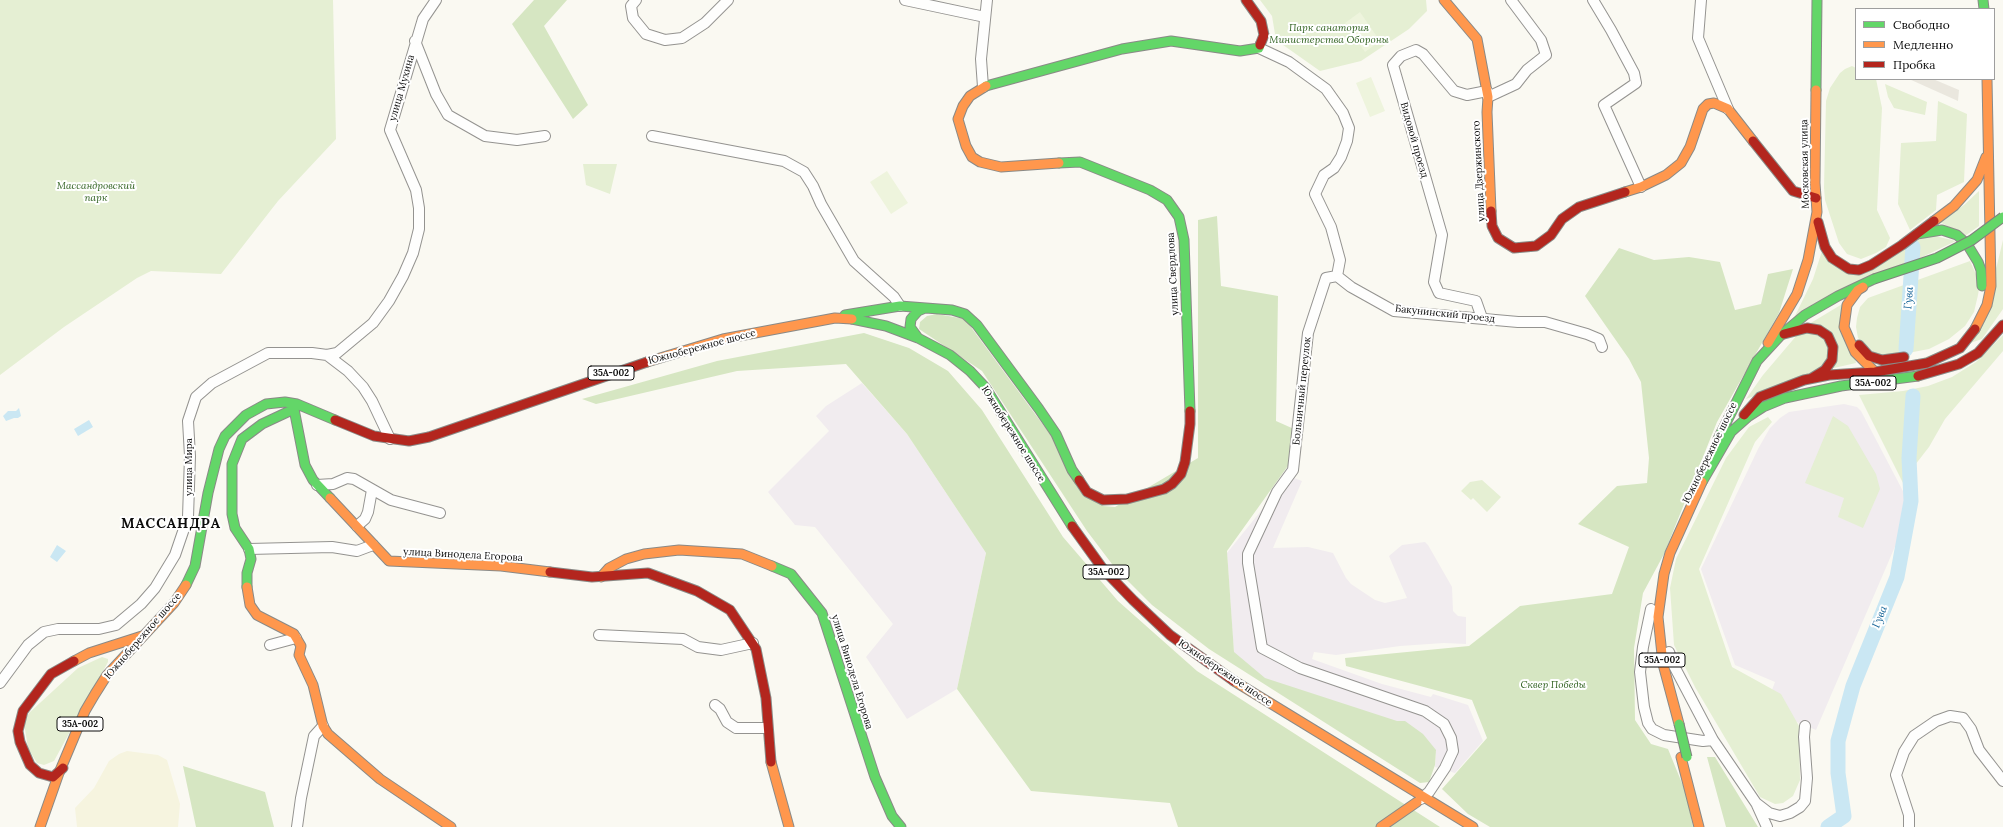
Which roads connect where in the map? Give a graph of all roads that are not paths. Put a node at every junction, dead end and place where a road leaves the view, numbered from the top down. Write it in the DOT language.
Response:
graph roads {
  1 [pos="436,0"];
  2 [pos="636,0"];
  3 [pos="728,0"];
  4 [pos="905,0"];
  5 [pos="987,0"];
  6 [pos="1246,0"];
  7 [pos="1444,0"];
  8 [pos="1511,0"];
  9 [pos="1593,0"];
  10 [pos="1701,0"];
  11 [pos="1817,0"];
  12 [pos="985,17"];
  13 [pos="415,41"];
  14 [pos="1259,48"];
  15 [pos="1987,80"];
  16 [pos="983,88"];
  17 [pos="1488,94"];
  18 [pos="1728,109"];
  19 [pos="545,136"];
  20 [pos="652,136"];
  21 [pos="1989,149"];
  22 [pos="1641,187"];
  23 [pos="1816,198"];
  24 [pos="1817,212"];
  25 [pos="2003,217"];
  26 [pos="2003,226"];
  27 [pos="1917,234"];
  28 [pos="1337,276"];
  29 [pos="1873,285"];
  30 [pos="900,306"];
  31 [pos="925,308"];
  32 [pos="835,318"];
  33 [pos="1482,318"];
  34 [pos="2003,325"];
  35 [pos="883,329"];
  36 [pos="1781,335"];
  37 [pos="918,338"];
  38 [pos="1602,346"];
  39 [pos="1926,352"];
  40 [pos="327,355"];
  41 [pos="1912,356"];
  42 [pos="1757,361"];
  43 [pos="944,363"];
  44 [pos="1875,372"];
  45 [pos="1812,378"];
  46 [pos="294,408"];
  47 [pos="1735,428"];
  48 [pos="390,439"];
  49 [pos="317,485"];
  50 [pos="1035,486"];
  51 [pos="372,490"];
  52 [pos="440,513"];
  53 [pos="358,526"];
  54 [pos="373,545"];
  55 [pos="249,549"];
  56 [pos="601,577"];
  57 [pos="1661,594"];
  58 [pos="1651,609"];
  59 [pos="144,635"];
  60 [pos="599,635"];
  61 [pos="296,638"];
  62 [pos="753,643"];
  63 [pos="270,645"];
  64 [pos="0,683"];
  65 [pos="715,705"];
  66 [pos="1676,725"];
  67 [pos="323,726"];
  68 [pos="1805,726"];
  69 [pos="767,728"];
  70 [pos="1713,740"];
  71 [pos="77,745"];
  72 [pos="1684,757"];
  73 [pos="39,773"];
  74 [pos="59,773"];
  75 [pos="2003,781"];
  76 [pos="1423,797"];
  77 [pos="50,798"];
  78 [pos="1756,803"];
  79 [pos="40,827"];
  80 [pos="46,827"];
  81 [pos="297,827"];
  82 [pos="451,827"];
  83 [pos="789,827"];
  84 [pos="901,827"];
  85 [pos="1381,827"];
  86 [pos="1457,827"];
  87 [pos="1473,827"];
  88 [pos="1699,827"];
  89 [pos="1707,827"];
  90 [pos="1767,827"];
  91 [pos="1909,827"];
  1 -- 13 [label="street, улица Мухина"];
  2 -- 3 [label="street"];
  4 -- 12 [label="street"];
  5 -- 12 [label="street"];
  6 -- 14 [label="main road"];
  7 -- 17 [label="main road, улица Дзержинского"];
  8 -- 17 [label="street"];
  9 -- 22 [label="street"];
  10 -- 18 [label="street"];
  11 -- 23 [label="main road, Московская улица"];
  12 -- 16 [label="street"];
  13 -- 19 [label="street"];
  13 -- 40 [label="street, улица Мухина"];
  14 -- 16 [label="main road, улица Свердлова"];
  14 -- 28 [label="street"];
  15 -- 21 [label="main road"];
  16 -- 31 [label="main road, улица Свердлова"];
  17 -- 22 [label="main road, улица Дзержинского"];
  17 -- 33 [label="street, Видовой проезд"];
  18 -- 22 [label="main road, улица Дзержинского"];
  18 -- 23 [label="main road"];
  20 -- 30 [label="street"];
  21 -- 27 [label="main road"];
  21 -- 44 [label="main road"];
  23 -- 24 [label="main road, Московская улица"];
  24 -- 27 [label="main road"];
  24 -- 42 [label="main road, Московская улица"];
  25 -- 29 [label="main road, Южнобережное шоссе, bridge"];
  26 -- 29 [label="main road"];
  27 -- 39 [label="main road"];
  28 -- 33 [label="street, Бакунинский проезд"];
  28 -- 76 [label="street, Больничный переулок"];
  29 -- 36 [label="main road, Южнобережное шоссе / 35А-002"];
  29 -- 41 [label="main road"];
  29 -- 44 [label="main road"];
  30 -- 31 [label="main road, улица Свердлова"];
  30 -- 32 [label="main road, улица Свердлова"];
  30 -- 35 [label="main road"];
  31 -- 37 [label="main road"];
  32 -- 35 [label="main road, Южнобережное шоссе / 35А-002"];
  32 -- 48 [label="main road, Южнобережное шоссе / 35А-002"];
  33 -- 38 [label="street, Бакунинский проезд"];
  34 -- 47 [label="main road, Южнобережное шоссе / 35А-002"];
  35 -- 37 [label="main road, Южнобережное шоссе / 35А-002"];
  35 -- 43 [label="main road, Южнобережное шоссе / 35А-002"];
  35 -- 46 [label="main road, Южнобережное шоссе / 35А-002"];
  36 -- 42 [label="main road, Южнобережное шоссе / 35А-002"];
  36 -- 45 [label="main road"];
  37 -- 76 [label="main road, Южнобережное шоссе / 35А-002"];
  40 -- 48 [label="street"];
  40 -- 64 [label="street, улица Мира"];
  42 -- 58 [label="main road, Южнобережное шоссе / 35А-002"];
  44 -- 45 [label="main road"];
  45 -- 47 [label="main road"];
  46 -- 49 [label="main road, улица Винодела Егорова"];
  46 -- 55 [label="main road"];
  46 -- 71 [label="main road, Южнобережное шоссе / 35А-002"];
  47 -- 57 [label="main road, Южнобережное шоссе / 35А-002"];
  48 -- 59 [label="main road, Южнобережное шоссе / 35А-002"];
  49 -- 51 [label="street"];
  49 -- 53 [label="main road, улица Винодела Егорова"];
  50 -- 76 [label="main road, Южнобережное шоссе / 35А-002"];
  51 -- 52 [label="street"];
  51 -- 53 [label="street"];
  53 -- 54 [label="main road, улица Винодела Егорова"];
  54 -- 55 [label="street"];
  54 -- 56 [label="main road, улица Винодела Егорова"];
  55 -- 61 [label="main road"];
  56 -- 62 [label="main road"];
  56 -- 84 [label="main road, улица Винодела Егорова"];
  57 -- 66 [label="main road, Южнобережное шоссе / 35А-002"];
  57 -- 70 [label="street"];
  58 -- 66 [label="main road, Южнобережное шоссе / 35А-002"];
  58 -- 70 [label="street"];
  59 -- 73 [label="main road"];
  59 -- 74 [label="main road, Южнобережное шоссе / 35А-002"];
  60 -- 62 [label="street"];
  61 -- 63 [label="street"];
  61 -- 67 [label="main road"];
  62 -- 69 [label="main road"];
  65 -- 69 [label="street"];
  66 -- 72 [label="main road, Южнобережное шоссе / 35А-002"];
  67 -- 81 [label="street"];
  67 -- 82 [label="main road"];
  68 -- 78 [label="street"];
  69 -- 83 [label="main road"];
  70 -- 78 [label="street"];
  71 -- 74 [label="main road"];
  71 -- 80 [label="main road, Южнобережное шоссе / 35А-002"];
  72 -- 88 [label="main road, Южнобережное шоссе / 35А-002"];
  72 -- 89 [label="main road, Южнобережное шоссе / 35А-002"];
  73 -- 74 [label="main road"];
  73 -- 77 [label="main road"];
  74 -- 77 [label="main road, Южнобережное шоссе / 35А-002"];
  75 -- 91 [label="street"];
  76 -- 85 [label="main road"];
  76 -- 86 [label="main road, Южнобережное шоссе / 35А-002"];
  76 -- 87 [label="main road, Южнобережное шоссе / 35А-002"];
  77 -- 79 [label="main road, Южнобережное шоссе / 35А-002"];
  78 -- 90 [label="street"];
}
